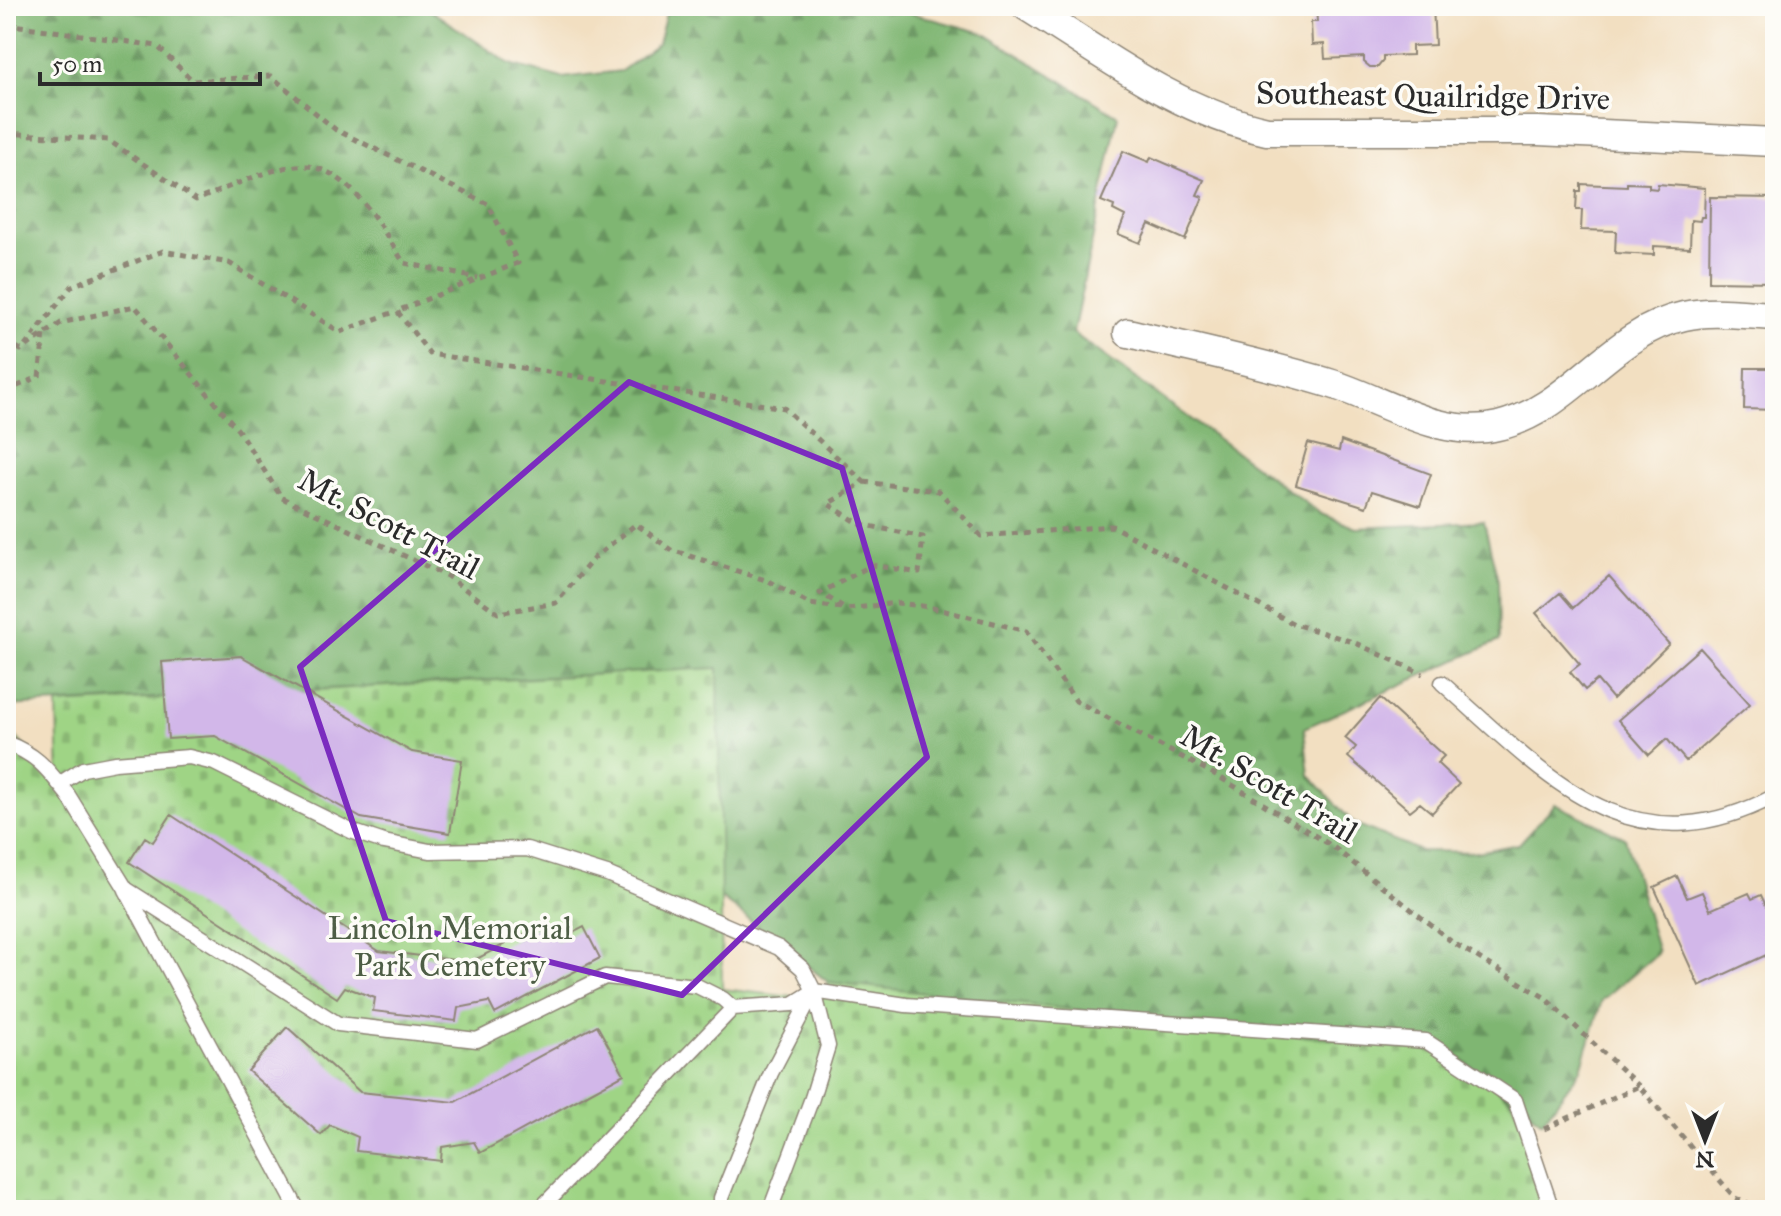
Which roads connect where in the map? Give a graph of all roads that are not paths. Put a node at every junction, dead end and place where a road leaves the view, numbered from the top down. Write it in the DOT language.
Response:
graph roads {
  1 [pos="1026,6"];
  2 [pos="1775,142"];
  3 [pos="1775,316"];
  4 [pos="1128,333"];
  5 [pos="1442,683"];
  6 [pos="6,743"];
  7 [pos="59,784"];
  8 [pos="1775,796"];
  9 [pos="126,889"];
  10 [pos="814,991"];
  11 [pos="733,1008"];
  12 [pos="298,1210"];
  13 [pos="539,1210"];
  14 [pos="721,1210"];
  15 [pos="770,1210"];
  16 [pos="1552,1210"];
  1 -- 2 [label="street, Southeast Quailridge Drive"];
  3 -- 4 [label="street"];
  5 -- 8 [label="lane"];
  6 -- 7 [label="lane"];
  7 -- 9 [label="lane"];
  7 -- 10 [label="lane"];
  9 -- 11 [label="lane"];
  9 -- 12 [label="lane"];
  10 -- 11 [label="lane"];
  10 -- 14 [label="lane"];
  10 -- 15 [label="lane"];
  10 -- 16 [label="lane"];
  11 -- 13 [label="lane"];
}
